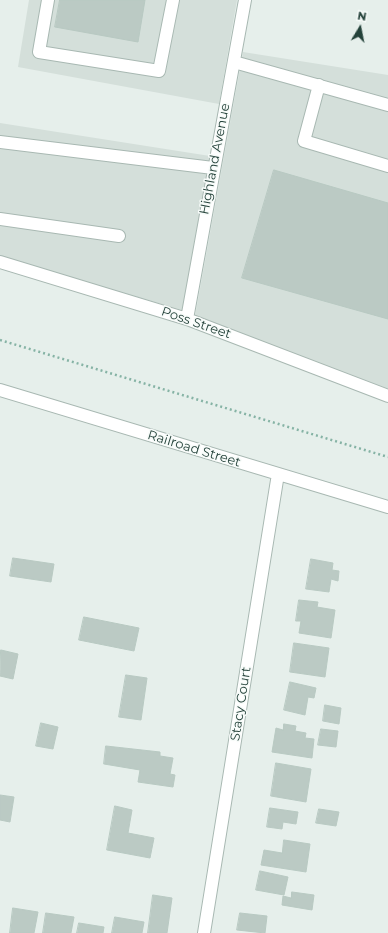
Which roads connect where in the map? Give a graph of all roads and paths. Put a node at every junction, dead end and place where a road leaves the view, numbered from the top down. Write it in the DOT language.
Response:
graph roads {
  1 [pos="48,0"];
  2 [pos="173,0"];
  3 [pos="245,0"];
  4 [pos="234,62"];
  5 [pos="319,85"];
  6 [pos="388,105"];
  7 [pos="0,142"];
  8 [pos="388,166"];
  9 [pos="213,168"];
  10 [pos="0,219"];
  11 [pos="119,236"];
  12 [pos="0,262"];
  13 [pos="187,319"];
  14 [pos="0,340"];
  15 [pos="0,390"];
  16 [pos="388,396"];
  17 [pos="388,457"];
  18 [pos="278,474"];
  19 [pos="388,507"];
  20 [pos="204,933"];
  1 -- 2 [label="street"];
  3 -- 4 [label="street, Highland Avenue"];
  4 -- 5 [label="street"];
  4 -- 9 [label="street, Highland Avenue"];
  5 -- 6 [label="street"];
  5 -- 8 [label="street"];
  7 -- 9 [label="street"];
  9 -- 13 [label="street, Highland Avenue"];
  10 -- 11 [label="street"];
  12 -- 13 [label="street, Poss Street"];
  13 -- 16 [label="street, Poss Street"];
  14 -- 17 [label="path"];
  15 -- 18 [label="street, Railroad Street"];
  18 -- 19 [label="street, Railroad Street"];
  18 -- 20 [label="street, Stacy Court"];
}
